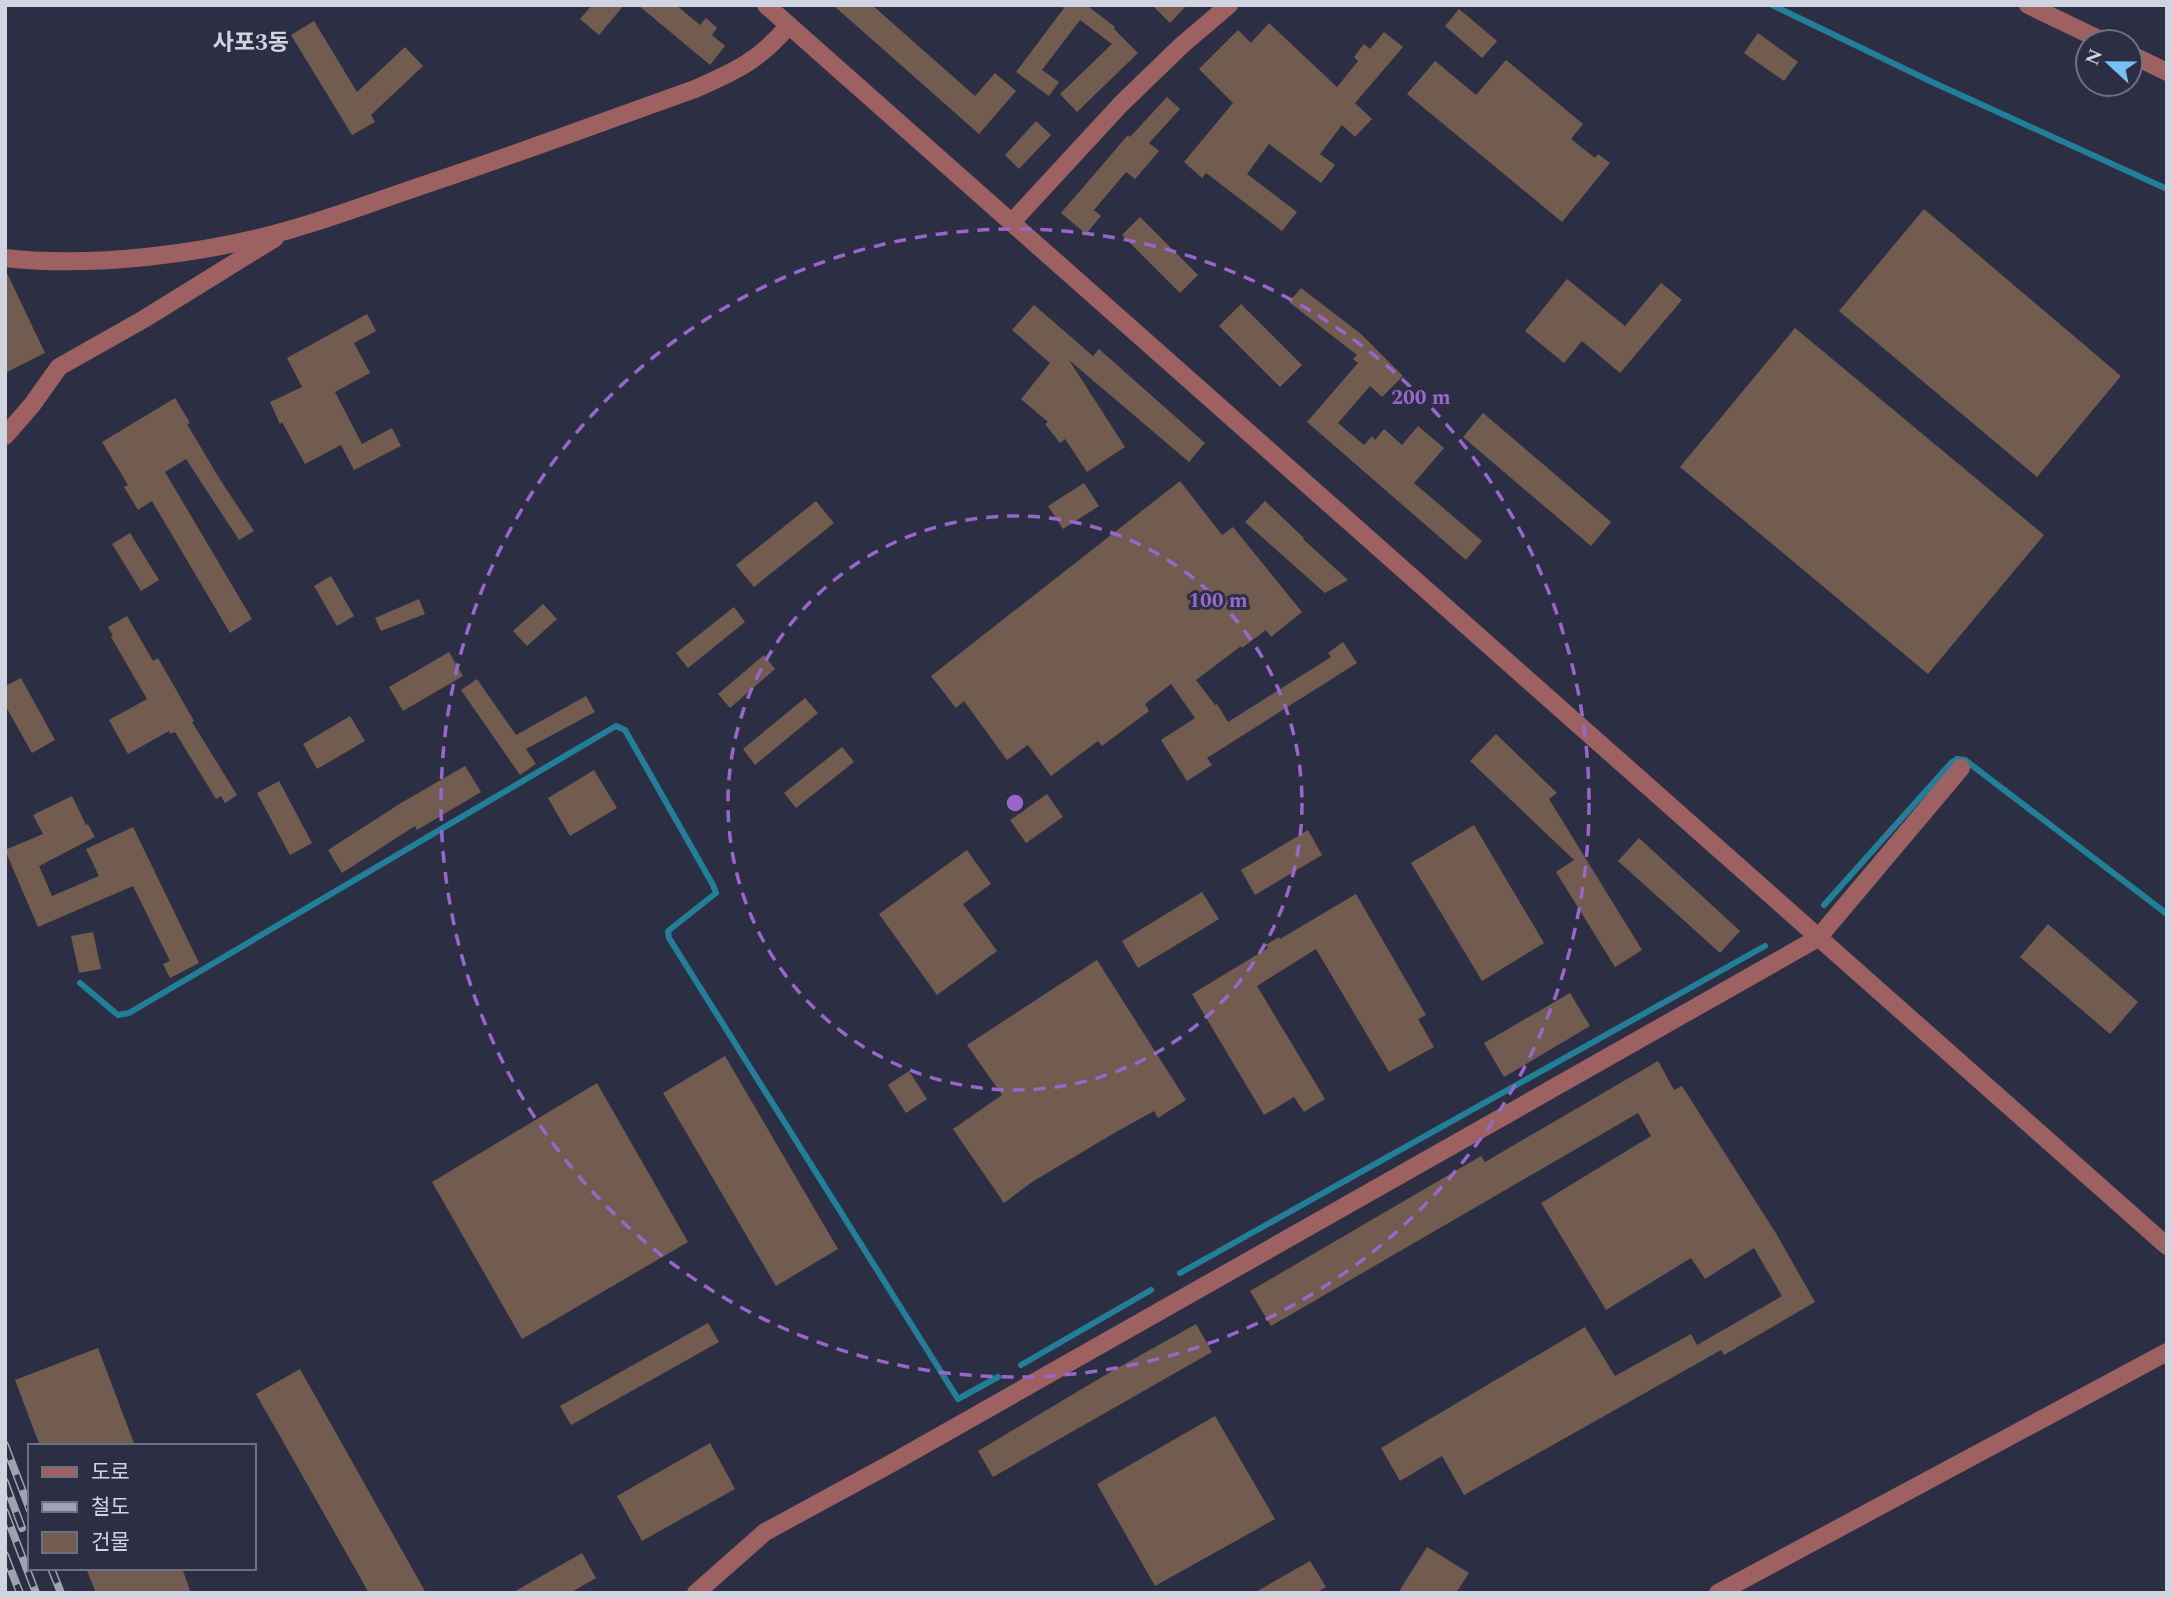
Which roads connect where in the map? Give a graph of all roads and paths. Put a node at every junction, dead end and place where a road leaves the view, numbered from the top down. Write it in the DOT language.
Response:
graph roads {
  1 [pos="766,5"];
  2 [pos="1229,5"];
  3 [pos="2028,5"];
  4 [pos="789,25"];
  5 [pos="2076,28"];
  6 [pos="2144,61"];
  7 [pos="2167,72"];
  8 [pos="1012,222"];
  9 [pos="288,230"];
  10 [pos="5,258"];
  11 [pos="5,436"];
  12 [pos="1961,768"];
  13 [pos="1818,938"];
  14 [pos="2167,1246"];
  15 [pos="2167,1352"];
  16 [pos="696,1593"];
  17 [pos="1718,1593"];
  1 -- 4 [label="street"];
  2 -- 8 [label="street"];
  3 -- 5 [label="street"];
  4 -- 8 [label="street"];
  4 -- 9 [label="street"];
  6 -- 7 [label="street"];
  8 -- 13 [label="street"];
  9 -- 10 [label="street"];
  9 -- 11 [label="street"];
  12 -- 13 [label="street"];
  13 -- 14 [label="street"];
  13 -- 16 [label="street"];
  15 -- 17 [label="street"];
}
